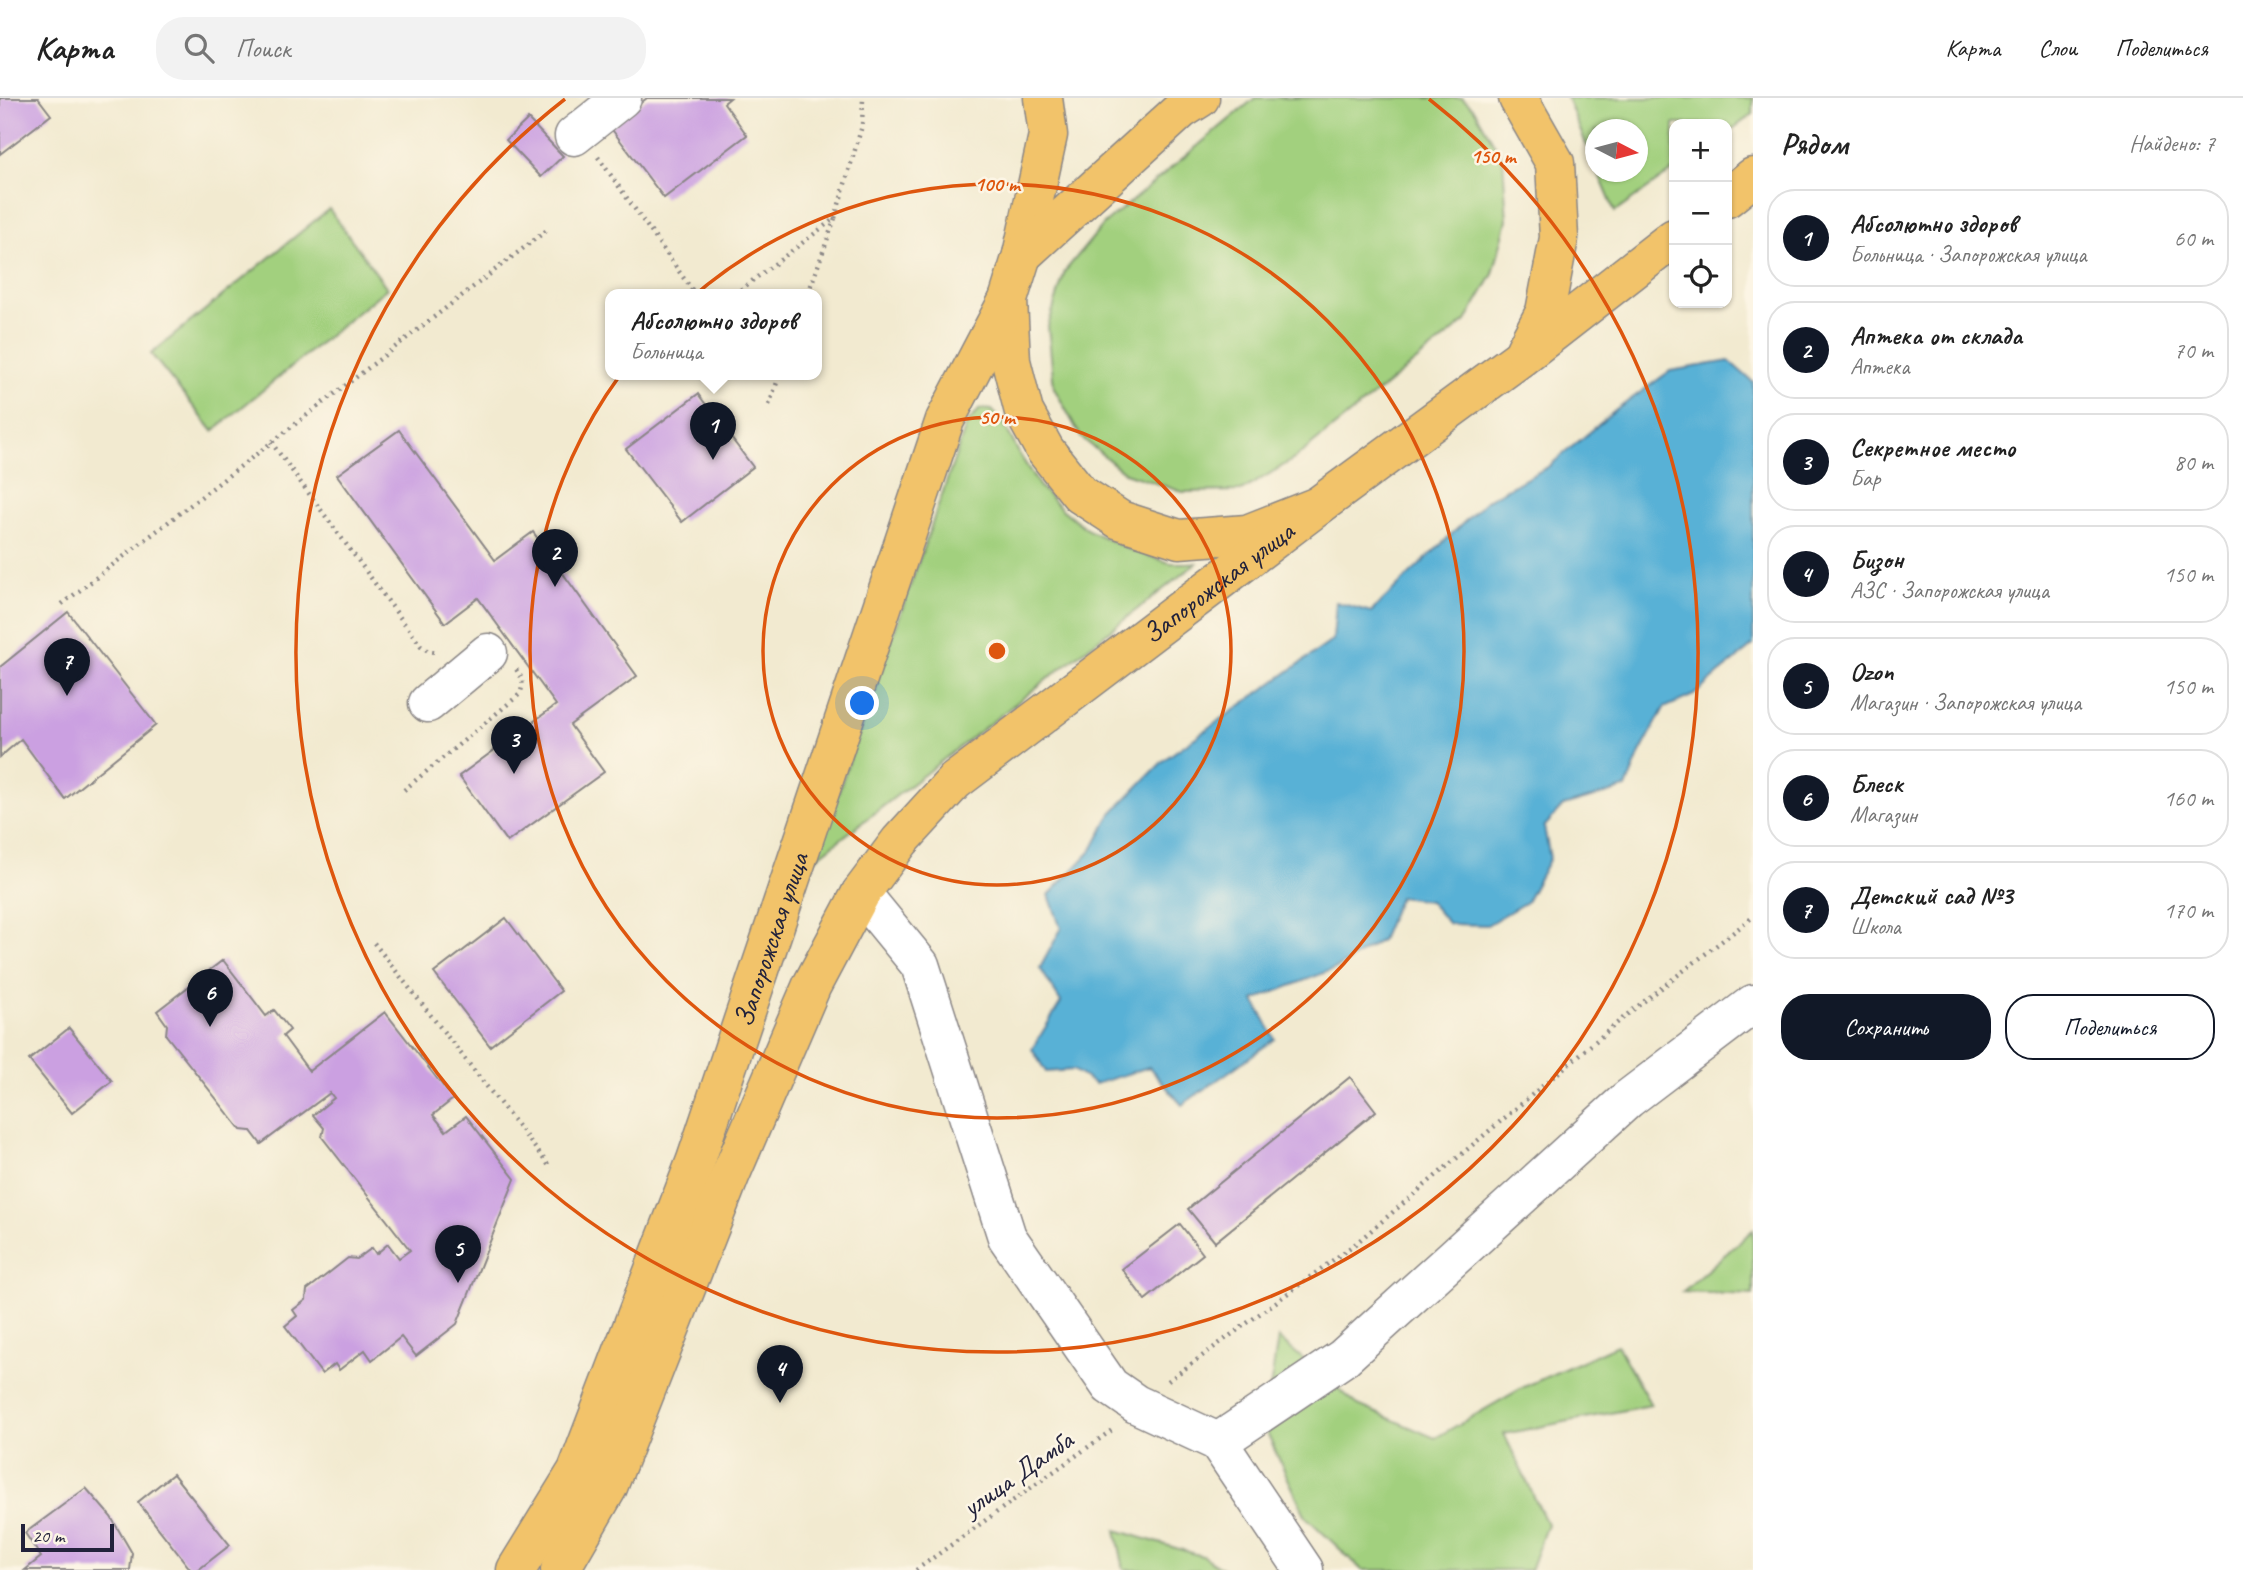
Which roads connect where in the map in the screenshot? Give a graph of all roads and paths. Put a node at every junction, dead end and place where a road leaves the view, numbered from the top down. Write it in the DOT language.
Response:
graph roads {
  1 [pos="622,98"];
  2 [pos="863,98"];
  3 [pos="1043,98"];
  4 [pos="1200,98"];
  5 [pos="1518,98"];
  6 [pos="583,142"];
  7 [pos="1753,177"];
  8 [pos="1732,194"];
  9 [pos="835,218"];
  10 [pos="547,230"];
  11 [pos="1669,242"];
  12 [pos="1023,255"];
  13 [pos="691,289"];
  14 [pos="742,289"];
  15 [pos="810,289"];
  16 [pos="1008,300"];
  17 [pos="1520,358"];
  18 [pos="778,380"];
  19 [pos="769,405"];
  20 [pos="271,442"];
  21 [pos="1318,506"];
  22 [pos="62,604"];
  23 [pos="441,652"];
  24 [pos="501,661"];
  25 [pos="428,703"];
  26 [pos="404,790"];
  27 [pos="861,893"];
  28 [pos="1753,917"];
  29 [pos="374,943"];
  30 [pos="1753,1004"];
  31 [pos="550,1167"];
  32 [pos="1136,1404"];
  33 [pos="1218,1442"];
  34 [pos="516,1570"];
  35 [pos="560,1570"];
  36 [pos="916,1570"];
  37 [pos="1304,1570"];
  1 -- 6 [label="lane"];
  2 -- 9 [label="path"];
  3 -- 12 [label="main road"];
  4 -- 12 [label="main road"];
  5 -- 17 [label="main road"];
  6 -- 13 [label="path"];
  7 -- 8 [label="main road"];
  9 -- 14 [label="path"];
  9 -- 15 [label="path"];
  10 -- 20 [label="path"];
  11 -- 17 [label="main road"];
  12 -- 16 [label="main road"];
  16 -- 21 [label="main road"];
  16 -- 34 [label="main road, Запорожская улица"];
  17 -- 21 [label="main road"];
  18 -- 19 [label="path"];
  20 -- 22 [label="path"];
  20 -- 23 [label="path"];
  21 -- 27 [label="main road, Запорожская улица"];
  24 -- 25 [label="lane"];
  24 -- 26 [label="path"];
  27 -- 32 [label="lane"];
  27 -- 35 [label="main road, Запорожская улица"];
  28 -- 32 [label="path, улица Дамба"];
  29 -- 31 [label="path"];
  30 -- 33 [label="lane"];
  32 -- 33 [label="lane"];
  32 -- 36 [label="path, улица Дамба"];
  33 -- 37 [label="lane"];
}
